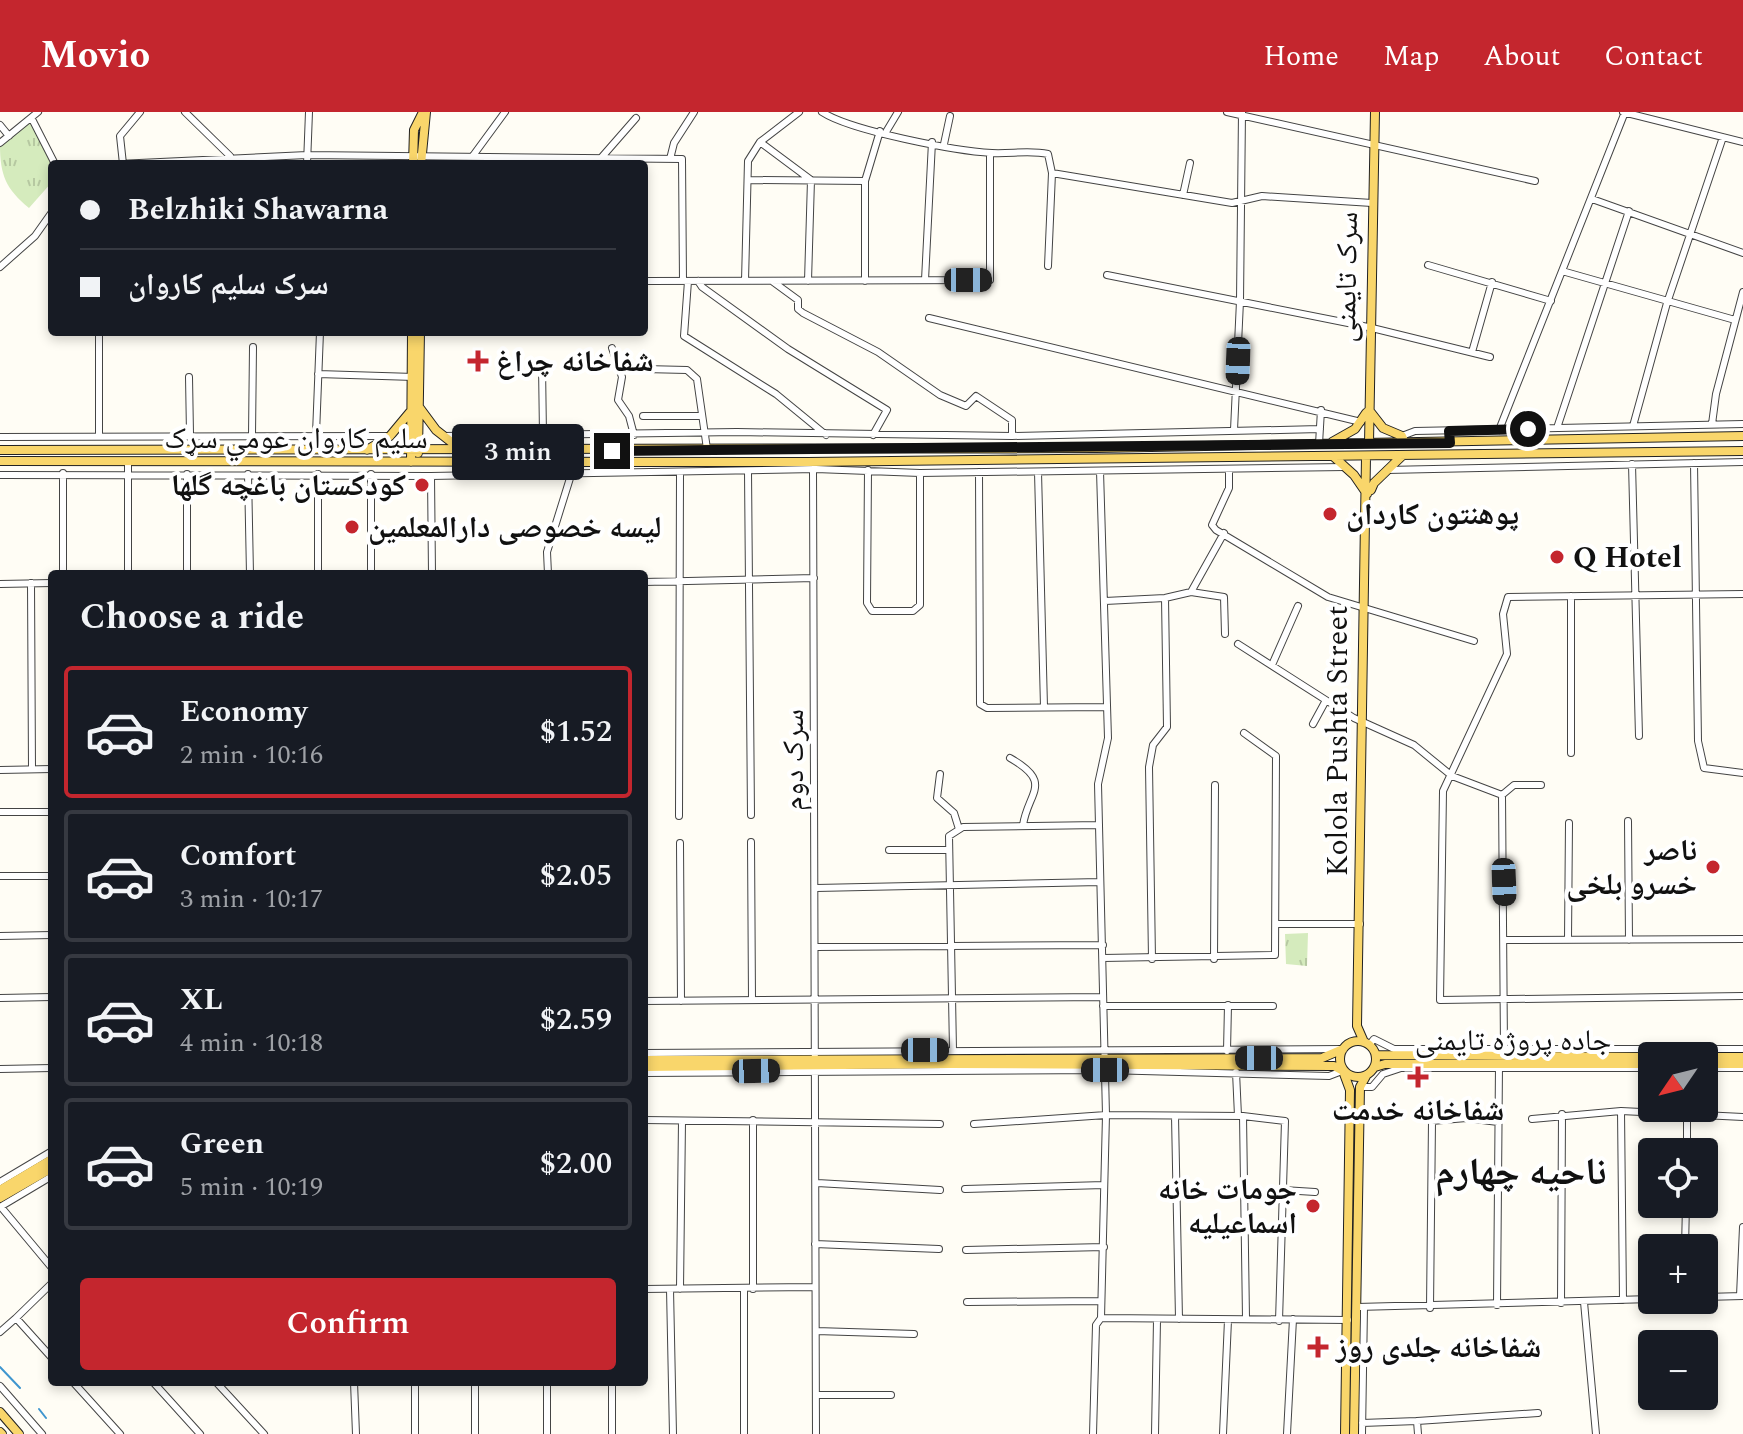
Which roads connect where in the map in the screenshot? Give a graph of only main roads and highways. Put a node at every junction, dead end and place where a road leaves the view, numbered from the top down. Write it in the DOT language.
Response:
graph roads {
  1 [pos="425,112"];
  2 [pos="1375,112"];
  3 [pos="417,160"];
  4 [pos="412,336"];
  5 [pos="420,336"];
  6 [pos="416,408"];
  7 [pos="1368,408"];
  8 [pos="1449,431"];
  9 [pos="517,436"];
  10 [pos="1743,436"];
  11 [pos="20,437"];
  12 [pos="1667,439"];
  13 [pos="1404,440"];
  14 [pos="1369,443"];
  15 [pos="1450,443"];
  16 [pos="1329,444"];
  17 [pos="0,450"];
  18 [pos="19,450"];
  19 [pos="414,450"];
  20 [pos="463,450"];
  21 [pos="808,450"];
  22 [pos="365,451"];
  23 [pos="517,451"];
  24 [pos="1743,451"];
  25 [pos="1668,452"];
  26 [pos="1504,454"];
  27 [pos="1402,456"];
  28 [pos="1284,457"];
  29 [pos="1322,457"];
  30 [pos="1334,457"];
  31 [pos="1366,457"];
  32 [pos="0,461"];
  33 [pos="414,462"];
  34 [pos="507,462"];
  35 [pos="593,462"];
  36 [pos="811,466"];
  37 [pos="1506,467"];
  38 [pos="1322,468"];
  39 [pos="1284,470"];
  40 [pos="593,474"];
  41 [pos="507,475"];
  42 [pos="1368,498"];
  43 [pos="1357,1026"];
  44 [pos="1366,1044"];
  45 [pos="1345,1047"];
  46 [pos="1376,1055"];
  47 [pos="1638,1057"];
  48 [pos="1718,1057"];
  49 [pos="1743,1057"];
  50 [pos="648,1060"];
  51 [pos="1104,1060"];
  52 [pos="1501,1060"];
  53 [pos="815,1061"];
  54 [pos="1638,1065"];
  55 [pos="1718,1066"];
  56 [pos="1743,1066"];
  57 [pos="1375,1067"];
  58 [pos="648,1070"];
  59 [pos="1343,1071"];
  60 [pos="1366,1076"];
  61 [pos="48,1161"];
  62 [pos="48,1171"];
  63 [pos="0,1190"];
  64 [pos="0,1204"];
  65 [pos="0,1412"];
  66 [pos="19,1434"];
  67 [pos="1345,1434"];
  68 [pos="1354,1434"];
  1 -- 3 [label="main road"];
  2 -- 7 [label="main road, سرک تایمنی"];
  4 -- 6 [label="main road"];
  5 -- 6 [label="main road"];
  6 -- 19 [label="main road"];
  6 -- 20 [label="main road"];
  6 -- 22 [label="main road"];
  7 -- 13 [label="main road"];
  7 -- 14 [label="main road, سرک تایمنی"];
  7 -- 16 [label="main road"];
  8 -- 15 [label="main road"];
  9 -- 23 [label="main road"];
  10 -- 12 [label="main road"];
  11 -- 18 [label="main road"];
  12 -- 15 [label="main road"];
  12 -- 25 [label="main road"];
  13 -- 14 [label="main road"];
  13 -- 15 [label="main road"];
  14 -- 16 [label="main road"];
  16 -- 21 [label="main road"];
  17 -- 18 [label="main road"];
  18 -- 22 [label="main road"];
  19 -- 20 [label="main road"];
  19 -- 22 [label="main road"];
  19 -- 33 [label="main road"];
  20 -- 23 [label="main road"];
  21 -- 23 [label="main road"];
  21 -- 36 [label="main road"];
  24 -- 25 [label="main road, سلیم کاروان عومي سړک"];
  25 -- 26 [label="main road, سلیم کاروان عومي سړک"];
  26 -- 27 [label="main road, سلیم کاروان عومي سړک"];
  26 -- 37 [label="main road"];
  27 -- 31 [label="main road, سلیم کاروان عومي سړک"];
  27 -- 42 [label="main road"];
  28 -- 29 [label="main road, سلیم کاروان عومي سړک"];
  28 -- 36 [label="main road, سلیم کاروان عومي سړک"];
  28 -- 39 [label="main road"];
  29 -- 30 [label="main road, سلیم کاروان عومي سړک"];
  29 -- 38 [label="main road"];
  30 -- 31 [label="main road, سلیم کاروان عومي سړک"];
  30 -- 42 [label="main road"];
  31 -- 42 [label="main road, Kolola Pushta Street"];
  32 -- 33 [label="main road, سلیم کاروان عومي سړک"];
  33 -- 34 [label="main road, سلیم کاروان عومي سړک"];
  34 -- 35 [label="main road, سلیم کاروان عومي سړک"];
  34 -- 41 [label="main road"];
  35 -- 36 [label="main road, سلیم کاروان عومي سړک"];
  35 -- 40 [label="main road"];
  42 -- 43 [label="main road, Kolola Pushta Street"];
  43 -- 44 [label="main road"];
  43 -- 45 [label="main road"];
  44 -- 45 [label="main road"];
  44 -- 46 [label="main road"];
  45 -- 51 [label="main road"];
  45 -- 59 [label="main road"];
  46 -- 52 [label="main road, جاده پروژه تایمنی"];
  46 -- 57 [label="main road"];
  47 -- 52 [label="main road, جاده پروژه تایمنی"];
  48 -- 49 [label="main road"];
  50 -- 53 [label="main road"];
  51 -- 53 [label="main road"];
  51 -- 59 [label="main road"];
  52 -- 54 [label="main road, جاده پروژه تایمنی"];
  52 -- 57 [label="main road, جاده پروژه تایمنی"];
  53 -- 58 [label="main road"];
  55 -- 56 [label="main road"];
  57 -- 60 [label="main road"];
  59 -- 60 [label="main road"];
  59 -- 67 [label="main road"];
  60 -- 68 [label="main road"];
  61 -- 63 [label="main road"];
  62 -- 64 [label="main road"];
  65 -- 66 [label="main road"];
}
